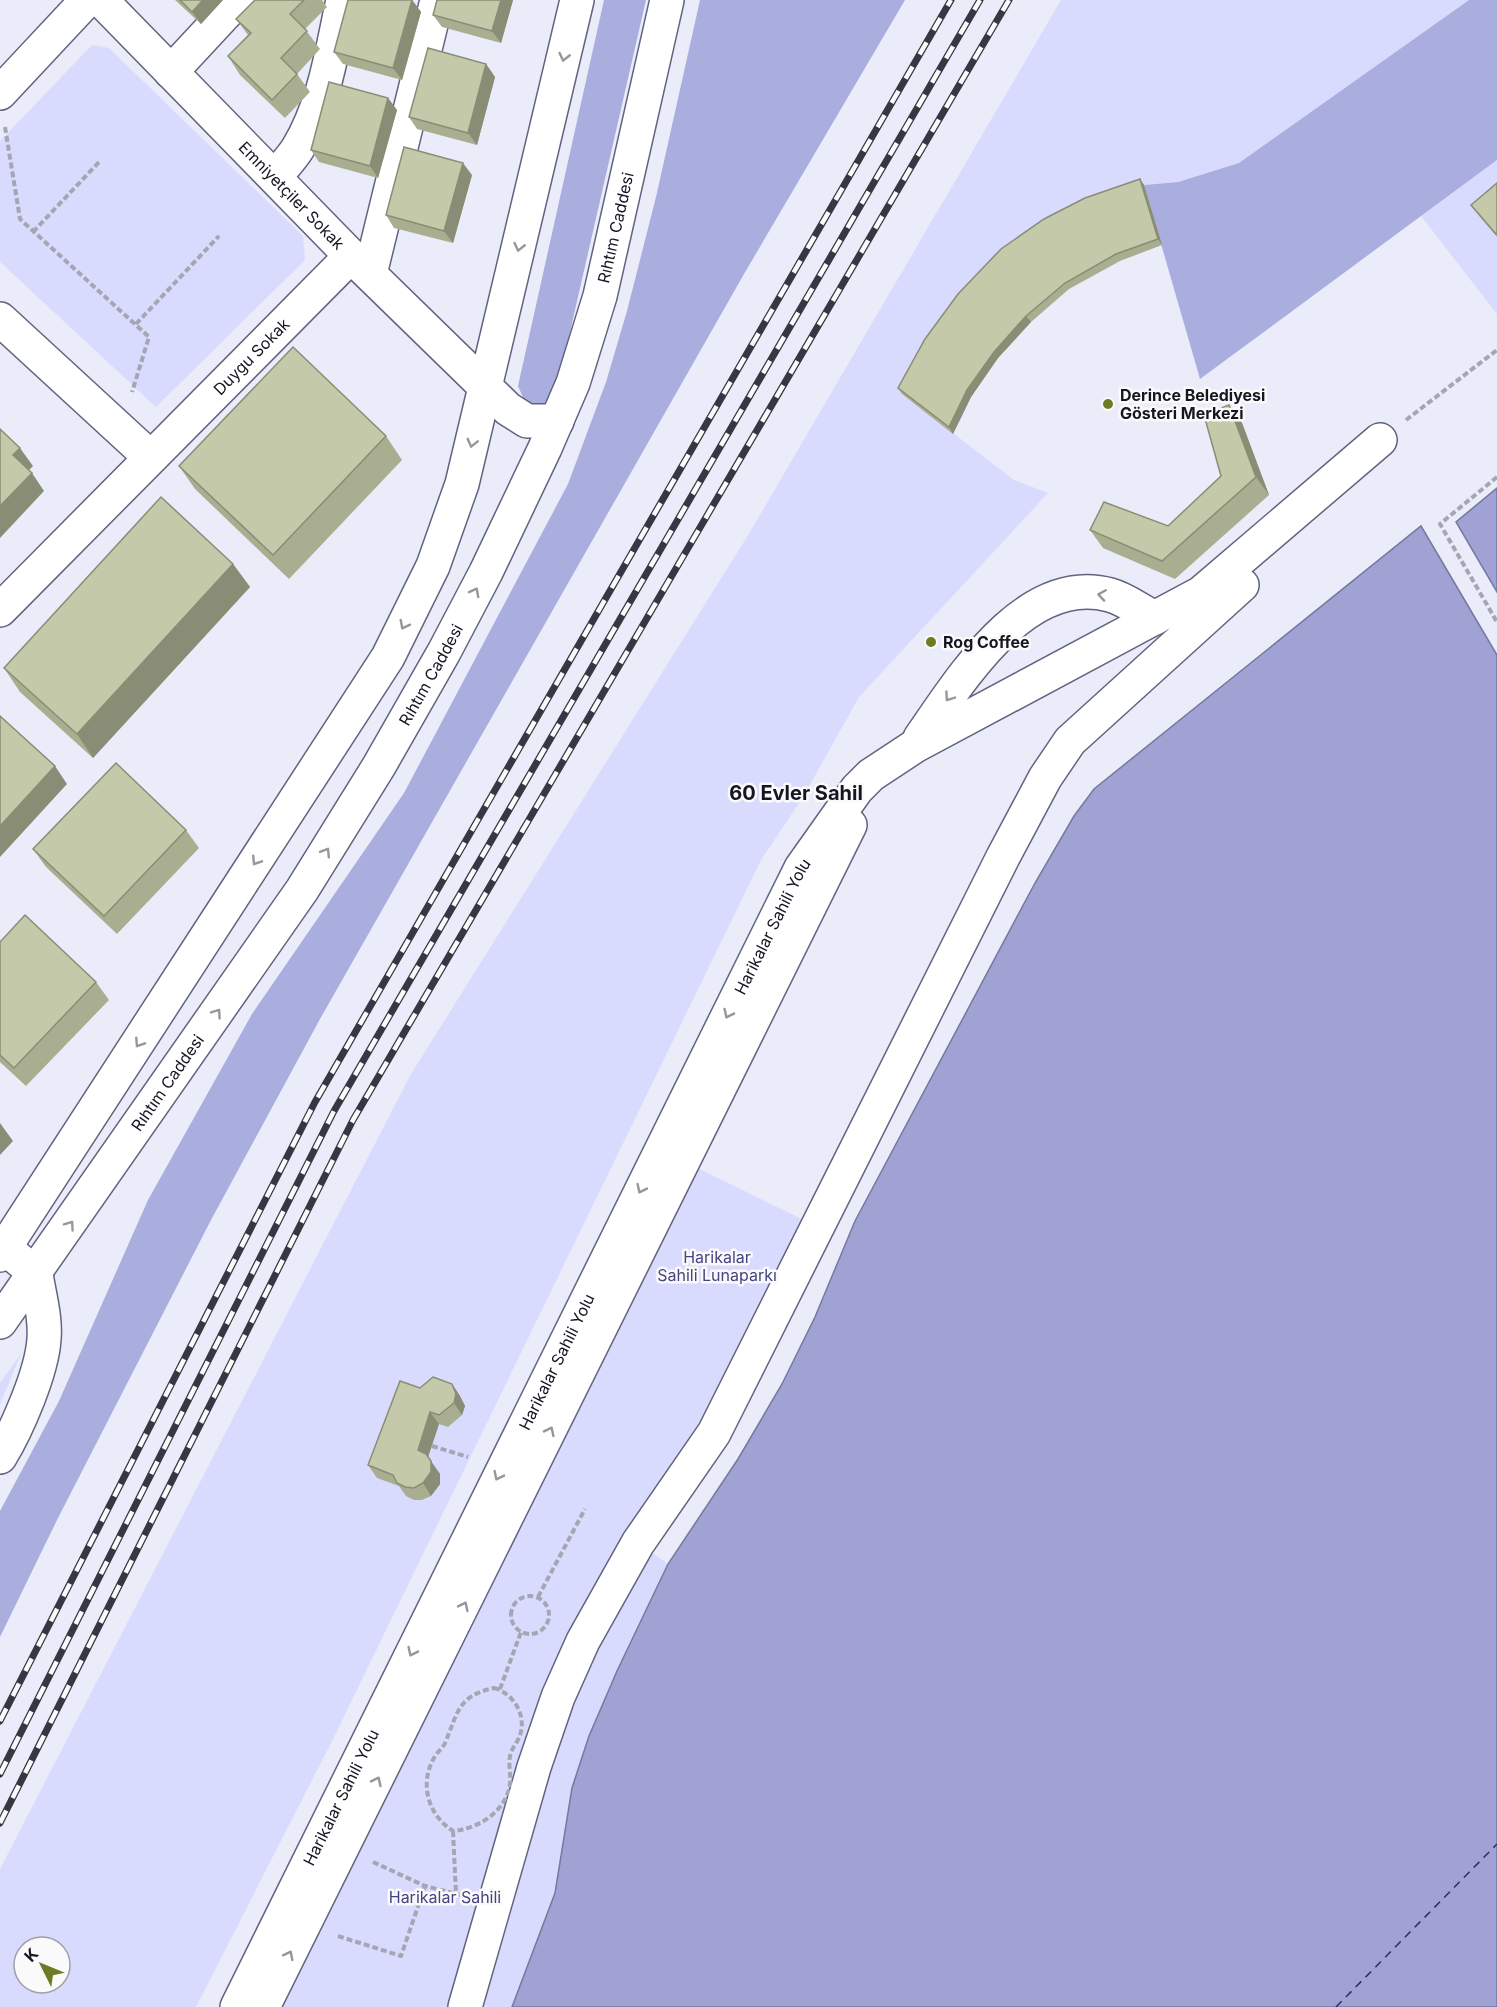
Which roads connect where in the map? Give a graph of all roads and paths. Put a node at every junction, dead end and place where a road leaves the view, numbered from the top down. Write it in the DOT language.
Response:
graph roads {
  1 [pos="87,0"];
  2 [pos="101,0"];
  3 [pos="238,0"];
  4 [pos="343,0"];
  5 [pos="437,0"];
  6 [pos="578,0"];
  7 [pos="667,0"];
  8 [pos="171,72"];
  9 [pos="2,109"];
  10 [pos="100,161"];
  11 [pos="275,177"];
  12 [pos="33,232"];
  13 [pos="219,236"];
  14 [pos="361,265"];
  15 [pos="0,319"];
  16 [pos="136,324"];
  17 [pos="1497,350"];
  18 [pos="486,386"];
  19 [pos="557,421"];
  20 [pos="121,430"];
  21 [pos="1380,440"];
  22 [pos="150,457"];
  23 [pos="1497,477"];
  24 [pos="1247,566"];
  25 [pos="0,610"];
  26 [pos="1155,618"];
  27 [pos="1497,622"];
  28 [pos="915,746"];
  29 [pos="2,1251"];
  30 [pos="36,1274"];
  31 [pos="0,1322"];
  32 [pos="432,1446"];
  33 [pos="0,1457"];
  34 [pos="470,1458"];
  35 [pos="585,1509"];
  36 [pos="538,1597"];
  37 [pos="521,1632"];
  38 [pos="500,1689"];
  39 [pos="453,1831"];
  40 [pos="363,1858"];
  41 [pos="425,1886"];
  42 [pos="456,1894"];
  43 [pos="494,1904"];
  44 [pos="327,1932"];
  45 [pos="237,2007"];
  46 [pos="263,2007"];
  47 [pos="465,2007"];
  1 -- 9 [label="street"];
  2 -- 8 [label="street, Emniyetçiler Sokak"];
  3 -- 8 [label="street"];
  4 -- 11 [label="street"];
  5 -- 14 [label="street"];
  6 -- 18 [label="street, one-way"];
  7 -- 19 [label="street, Rıhtım Caddesi"];
  8 -- 11 [label="street, Emniyetçiler Sokak"];
  9 -- 12 [label="path"];
  10 -- 12 [label="path"];
  11 -- 14 [label="street, Emniyetçiler Sokak"];
  12 -- 16 [label="path"];
  13 -- 16 [label="path"];
  14 -- 18 [label="street, Emniyetçiler Sokak"];
  14 -- 22 [label="street, Duygu Sokak"];
  15 -- 20 [label="street"];
  16 -- 20 [label="path"];
  17 -- 21 [label="path"];
  18 -- 19 [label="street, Emniyetçiler Sokak"];
  18 -- 29 [label="street, one-way"];
  30 -- 19 [label="street, Rıhtım Caddesi, one-way"];
  20 -- 22 [label="street"];
  21 -- 24 [label="street"];
  22 -- 25 [label="street, Duygu Sokak"];
  23 -- 27 [label="path"];
  24 -- 26 [label="street, Harikalar Sahili Yolu"];
  24 -- 43 [label="street"];
  26 -- 28 [label="street, Harikalar Sahili Yolu"];
  26 -- 28 [label="street, Harikalar Sahili Yolu, one-way"];
  28 -- 45 [label="street, Harikalar Sahili Yolu, one-way"];
  46 -- 28 [label="street, Harikalar Sahili Yolu, one-way"];
  29 -- 30 [label="street"];
  30 -- 31 [label="street, Rıhtım Caddesi"];
  30 -- 33 [label="street"];
  32 -- 34 [label="path"];
  35 -- 36 [label="path"];
  36 -- 37 [label="path"];
  36 -- 37 [label="path"];
  37 -- 38 [label="path"];
  38 -- 39 [label="path"];
  38 -- 39 [label="path"];
  39 -- 42 [label="path"];
  40 -- 41 [label="path"];
  41 -- 42 [label="path"];
  41 -- 44 [label="path"];
  42 -- 43 [label="path"];
  43 -- 47 [label="street"];
}
